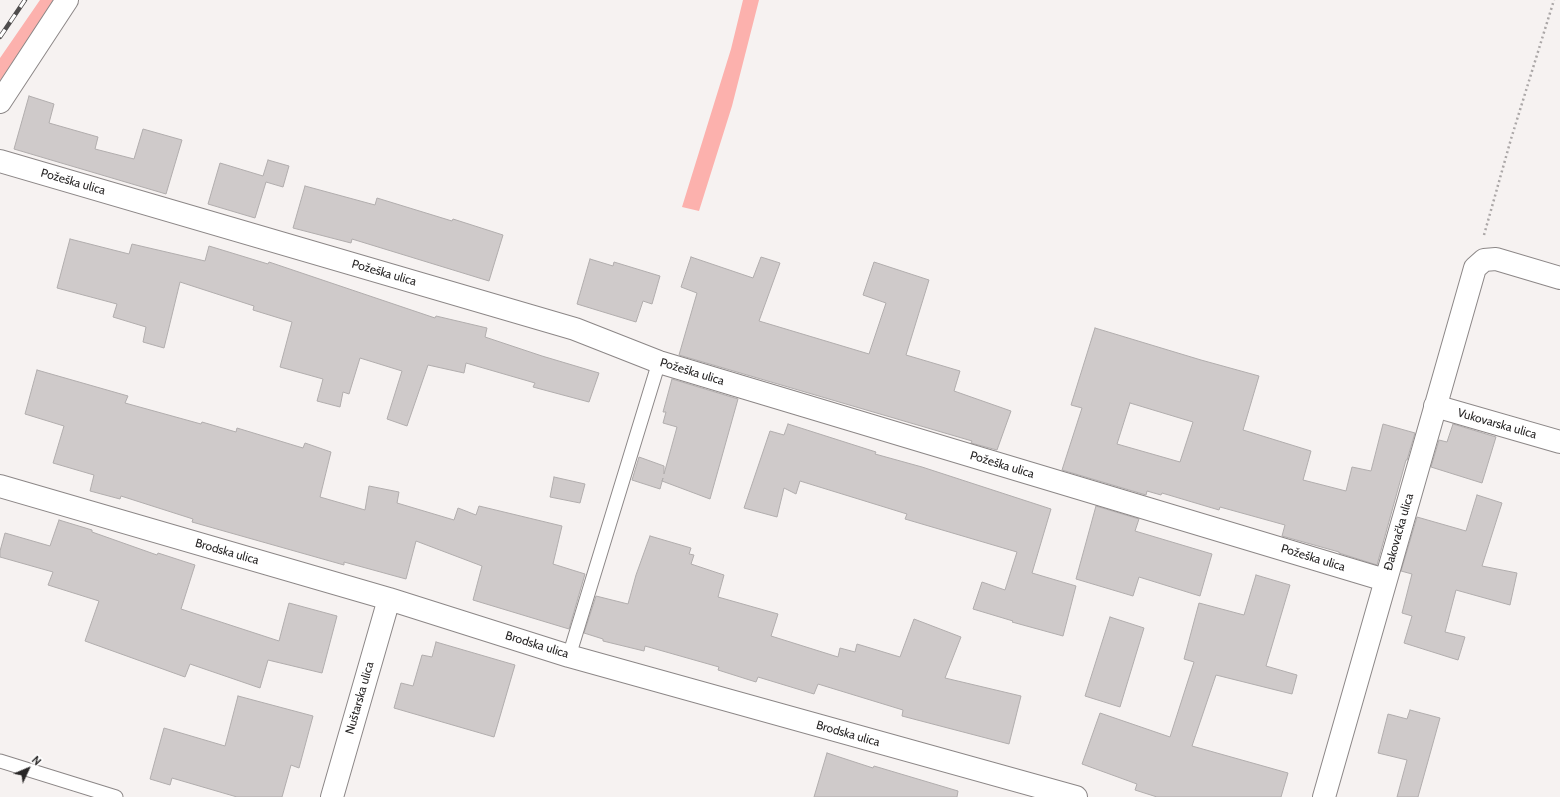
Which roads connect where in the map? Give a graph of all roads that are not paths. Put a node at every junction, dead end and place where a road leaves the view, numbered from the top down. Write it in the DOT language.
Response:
graph roads {
  1 [pos="67,0"];
  2 [pos="0,102"];
  3 [pos="0,161"];
  4 [pos="1560,278"];
  5 [pos="659,362"];
  6 [pos="1435,406"];
  7 [pos="1560,442"];
  8 [pos="0,486"];
  9 [pos="1385,580"];
  10 [pos="389,599"];
  11 [pos="569,656"];
  12 [pos="0,761"];
  13 [pos="116,797"];
  14 [pos="332,797"];
  15 [pos="1076,797"];
  16 [pos="1324,797"];
  1 -- 2 [label="street"];
  3 -- 5 [label="street, Požeška ulica"];
  4 -- 6 [label="street, Đakovačka ulica"];
  5 -- 9 [label="street, Požeška ulica"];
  5 -- 11 [label="lane"];
  6 -- 7 [label="street, Vukovarska ulica"];
  6 -- 9 [label="street, Đakovačka ulica"];
  8 -- 10 [label="street, Brodska ulica"];
  9 -- 16 [label="street, Đakovačka ulica"];
  10 -- 11 [label="street, Brodska ulica"];
  10 -- 14 [label="street, Nuštarska ulica"];
  11 -- 15 [label="street, Brodska ulica"];
  12 -- 13 [label="lane"];
}
